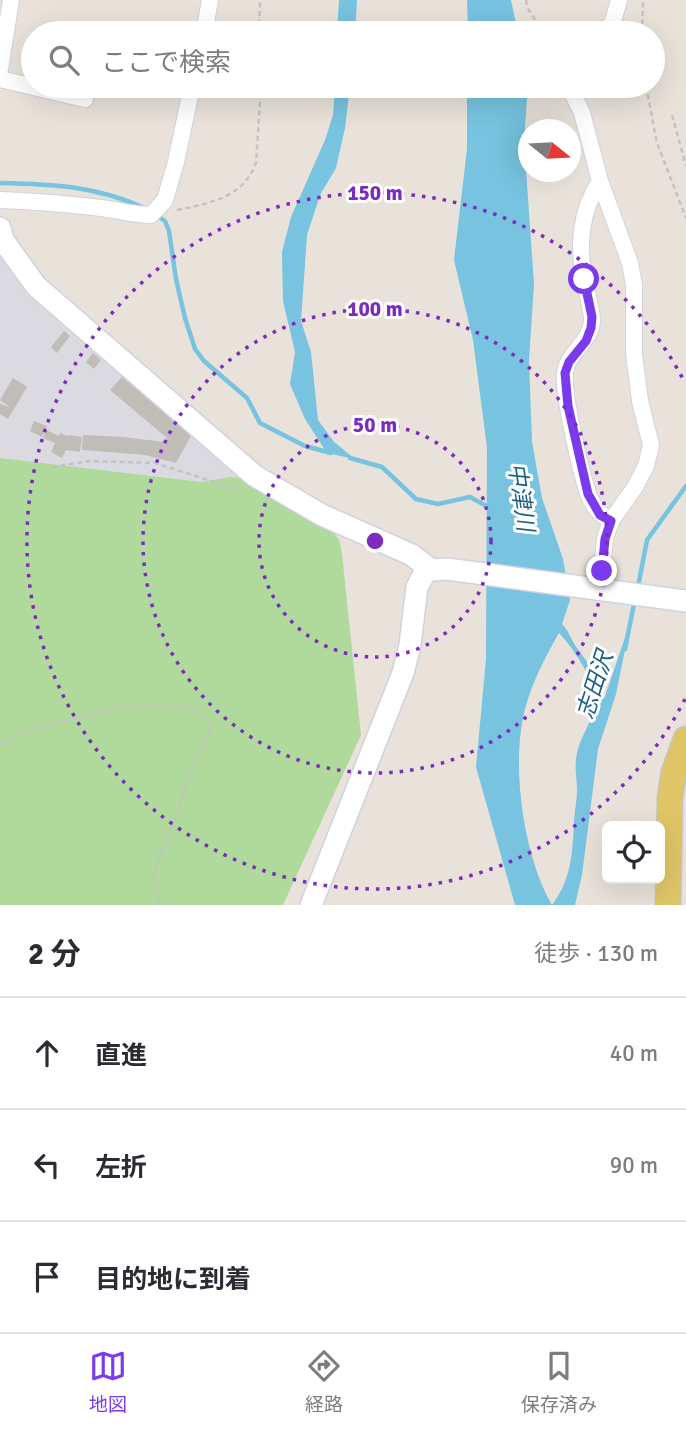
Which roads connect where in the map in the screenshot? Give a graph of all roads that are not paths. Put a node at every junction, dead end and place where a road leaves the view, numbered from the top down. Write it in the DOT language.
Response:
graph roads {
  1 [pos="12,0"];
  2 [pos="209,0"];
  3 [pos="619,0"];
  4 [pos="206,21"];
  5 [pos="613,21"];
  6 [pos="2,45"];
  7 [pos="0,69"];
  8 [pos="0,79"];
  9 [pos="21,83"];
  10 [pos="189,98"];
  11 [pos="575,98"];
  12 [pos="600,181"];
  13 [pos="0,200"];
  14 [pos="0,228"];
  15 [pos="611,521"];
  16 [pos="439,570"];
  17 [pos="602,571"];
  18 [pos="686,601"];
  19 [pos="686,739"];
  20 [pos="311,905"];
  21 [pos="668,905"];
  1 -- 6 [label="street"];
  2 -- 4 [label="street"];
  3 -- 5 [label="street"];
  6 -- 7 [label="street"];
  8 -- 9 [label="street"];
  10 -- 13 [label="street"];
  11 -- 12 [label="street"];
  12 -- 15 [label="street"];
  12 -- 15 [label="street"];
  14 -- 16 [label="street"];
  15 -- 17 [label="street"];
  16 -- 18 [label="street"];
  16 -- 20 [label="street"];
  19 -- 21 [label="main road"];
}
